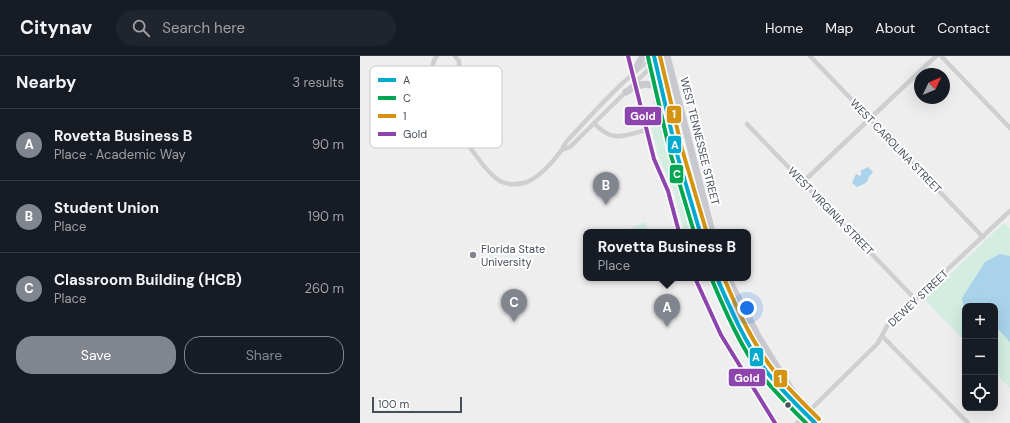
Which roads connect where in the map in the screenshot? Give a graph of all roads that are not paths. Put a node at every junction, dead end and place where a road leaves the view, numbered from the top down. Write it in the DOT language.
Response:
graph roads {
  1 [pos="437,56"];
  2 [pos="455,56"];
  3 [pos="628,56"];
  4 [pos="643,56"];
  5 [pos="667,56"];
  6 [pos="810,56"];
  7 [pos="936,56"];
  8 [pos="941,56"];
  9 [pos="656,57"];
  10 [pos="630,65"];
  11 [pos="433,66"];
  12 [pos="459,66"];
  13 [pos="634,73"];
  14 [pos="626,92"];
  15 [pos="638,96"];
  16 [pos="664,96"];
  17 [pos="870,118"];
  18 [pos="594,123"];
  19 [pos="747,124"];
  20 [pos="1010,128"];
  21 [pos="646,130"];
  22 [pos="471,148"];
  23 [pos="562,150"];
  24 [pos="803,182"];
  25 [pos="1010,211"];
  26 [pos="677,229"];
  27 [pos="699,229"];
  28 [pos="711,229"];
  29 [pos="983,237"];
  30 [pos="695,281"];
  31 [pos="718,281"];
  32 [pos="730,281"];
  33 [pos="915,299"];
  34 [pos="882,336"];
  35 [pos="806,414"];
  36 [pos="776,423"];
  37 [pos="797,423"];
  38 [pos="815,423"];
  39 [pos="968,423"];
  1 -- 11 [label="street"];
  2 -- 12 [label="street"];
  3 -- 10 [label="street"];
  4 -- 13 [label="main road"];
  5 -- 28 [label="main road, WEST TENNESSEE STREET"];
  6 -- 17 [label="street, WEST CAROLINA STREET"];
  7 -- 17 [label="street"];
  8 -- 20 [label="street"];
  9 -- 13 [label="street"];
  9 -- 14 [label="street"];
  9 -- 16 [label="main road"];
  13 -- 23 [label="street"];
  14 -- 16 [label="main road"];
  14 -- 18 [label="street"];
  15 -- 21 [label="street"];
  16 -- 27 [label="main road"];
  17 -- 24 [label="street"];
  17 -- 29 [label="street, WEST CAROLINA STREET"];
  18 -- 21 [label="street"];
  18 -- 23 [label="street"];
  19 -- 24 [label="street, WEST VIRGINIA STREET"];
  21 -- 26 [label="street"];
  22 -- 23 [label="street"];
  24 -- 33 [label="street, WEST VIRGINIA STREET"];
  25 -- 29 [label="street, DEWEY STREET"];
  29 -- 33 [label="street, DEWEY STREET"];
  30 -- 36 [label="street"];
  31 -- 35 [label="main road"];
  32 -- 35 [label="main road"];
  33 -- 34 [label="street, DEWEY STREET"];
  34 -- 35 [label="street, DEWEY STREET"];
  34 -- 39 [label="street"];
  35 -- 37 [label="street, DEWEY STREET"];
  35 -- 38 [label="main road"];
}
